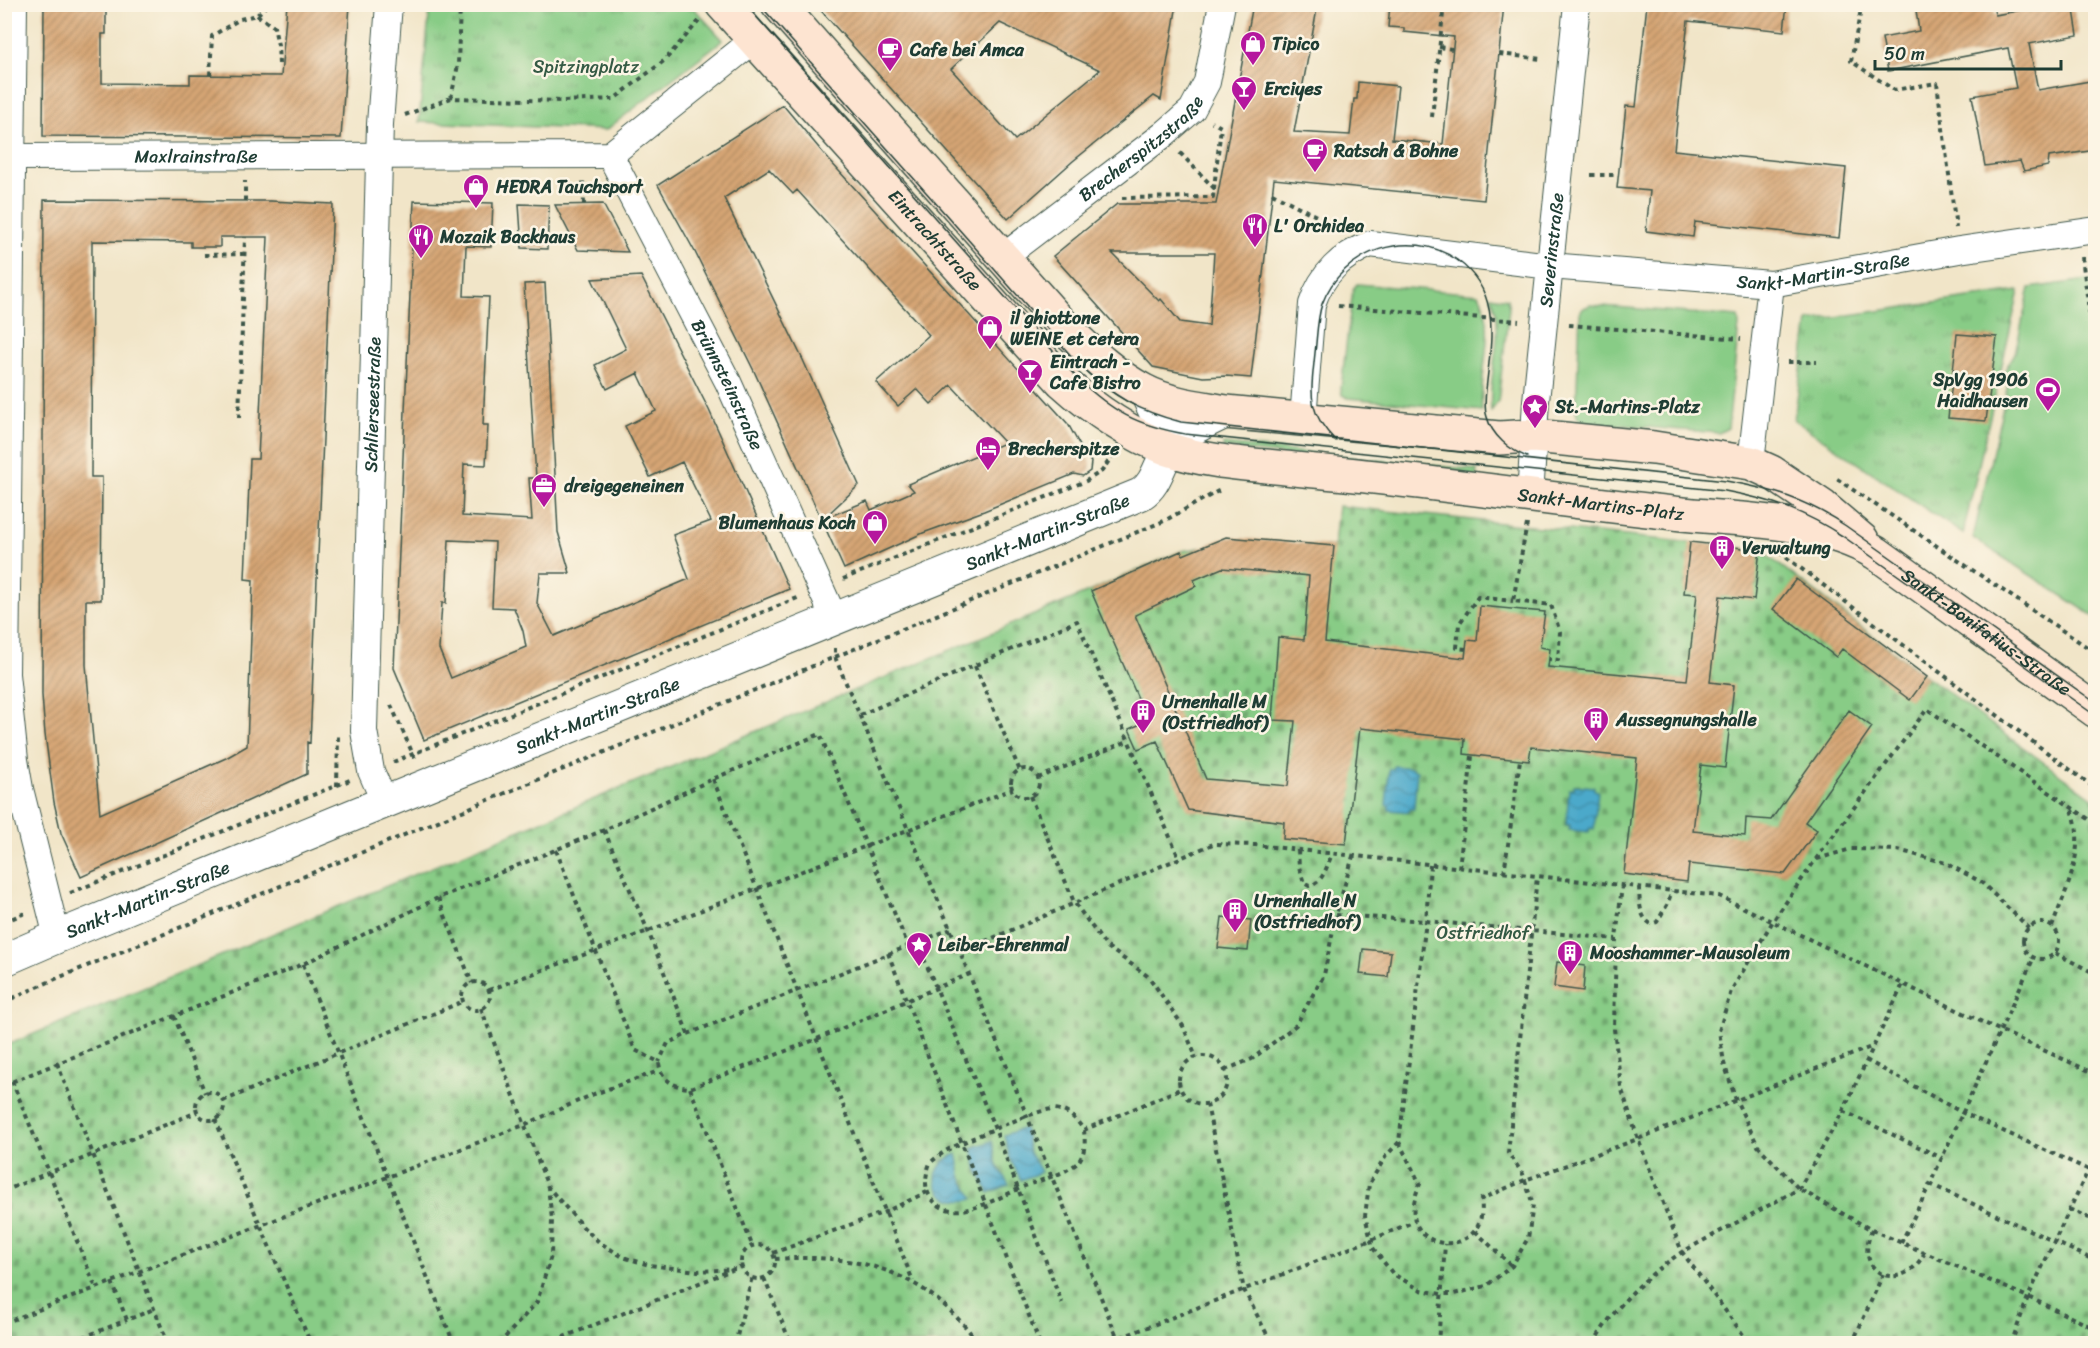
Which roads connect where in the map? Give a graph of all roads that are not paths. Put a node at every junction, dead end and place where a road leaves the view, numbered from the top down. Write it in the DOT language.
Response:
graph roads {
  1 [pos="14,4"];
  2 [pos="389,4"];
  3 [pos="778,4"];
  4 [pos="1222,4"];
  5 [pos="1577,4"];
  6 [pos="711,12"];
  7 [pos="754,40"];
  8 [pos="610,155"];
  9 [pos="379,156"];
  10 [pos="12,157"];
  11 [pos="2096,230"];
  12 [pos="1003,257"];
  13 [pos="1550,266"];
  14 [pos="1771,284"];
  15 [pos="1145,392"];
  16 [pos="1226,412"];
  17 [pos="1304,419"];
  18 [pos="1534,436"];
  19 [pos="1169,449"];
  20 [pos="1751,463"];
  21 [pos="1529,510"];
  22 [pos="1876,554"];
  23 [pos="836,620"];
  24 [pos="2096,711"];
  25 [pos="384,802"];
  26 [pos="57,937"];
  27 [pos="4,960"];
  1 -- 10 [label="street"];
  2 -- 9 [label="street, Schlierseestraße"];
  3 -- 12 [label="main road"];
  4 -- 12 [label="street, Brecherspitzstraße"];
  5 -- 13 [label="street, Severinstraße"];
  6 -- 7 [label="main road, Eintrachtstraße"];
  7 -- 8 [label="street"];
  7 -- 19 [label="main road, Eintrachtstraße"];
  8 -- 9 [label="street"];
  8 -- 23 [label="street, Brünnsteinstraße"];
  9 -- 10 [label="street, Maxlrainstraße"];
  9 -- 25 [label="street, Schlierseestraße"];
  10 -- 26 [label="street"];
  11 -- 14 [label="street, Sankt-Martin-Straße"];
  12 -- 15 [label="main road"];
  13 -- 14 [label="street, Sankt-Martin-Straße"];
  13 -- 17 [label="street"];
  13 -- 18 [label="street, Severinstraße"];
  14 -- 20 [label="street"];
  15 -- 16 [label="main road"];
  15 -- 19 [label="street"];
  16 -- 17 [label="main road"];
  16 -- 19 [label="street"];
  17 -- 18 [label="main road"];
  18 -- 20 [label="main road"];
  18 -- 21 [label="street, Severinstraße"];
  19 -- 21 [label="main road, Sankt-Martins-Platz"];
  19 -- 23 [label="street, Sankt-Martin-Straße"];
  20 -- 22 [label="main road"];
  21 -- 22 [label="main road, Sankt-Martins-Platz"];
  22 -- 24 [label="main road, Sankt-Bonifatius-Straße"];
  23 -- 25 [label="street, Sankt-Martin-Straße"];
  25 -- 26 [label="street, Sankt-Martin-Straße"];
  26 -- 27 [label="street, Sankt-Martin-Straße"];
}
